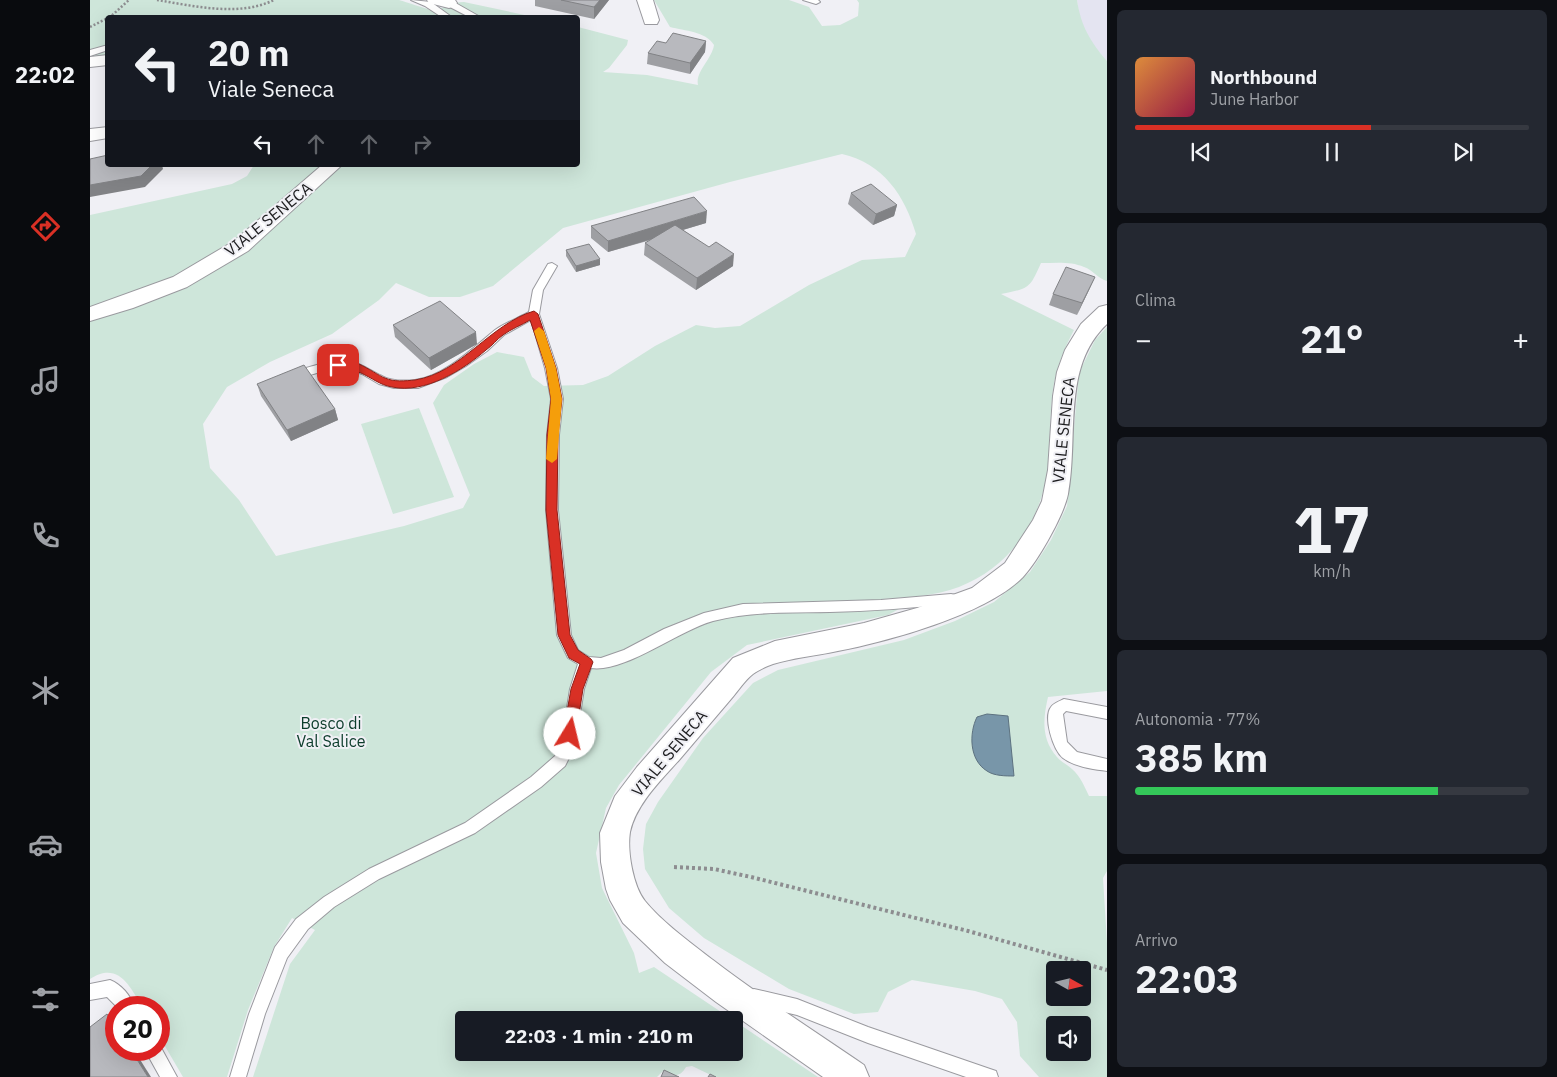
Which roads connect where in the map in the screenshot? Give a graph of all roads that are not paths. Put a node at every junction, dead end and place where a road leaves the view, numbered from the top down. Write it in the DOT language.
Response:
graph roads {
  1 [pos="415,0"];
  2 [pos="645,0"];
  3 [pos="807,0"];
  4 [pos="816,2"];
  5 [pos="444,7"];
  6 [pos="469,15"];
  7 [pos="650,20"];
  8 [pos="105,48"];
  9 [pos="90,53"];
  10 [pos="105,60"];
  11 [pos="90,62"];
  12 [pos="331,167"];
  13 [pos="552,266"];
  14 [pos="1107,312"];
  15 [pos="90,314"];
  16 [pos="534,314"];
  17 [pos="310,371"];
  18 [pos="982,594"];
  19 [pos="586,662"];
  20 [pos="1107,713"];
  21 [pos="1107,765"];
  22 [pos="727,991"];
  23 [pos="90,992"];
  24 [pos="119,996"];
  25 [pos="160,1061"];
  26 [pos="169,1077"];
  27 [pos="238,1077"];
  28 [pos="852,1077"];
  29 [pos="990,1077"];
  1 -- 5 [label="lane"];
  2 -- 7 [label="street"];
  3 -- 4 [label="lane"];
  5 -- 6 [label="lane"];
  8 -- 9 [label="lane"];
  10 -- 11 [label="street"];
  12 -- 15 [label="street, VIALE SENECA"];
  13 -- 16 [label="lane"];
  14 -- 18 [label="street, VIALE SENECA"];
  16 -- 17 [label="lane"];
  16 -- 19 [label="lane"];
  18 -- 19 [label="lane, VIALE SENECA"];
  18 -- 22 [label="street, VIALE SENECA"];
  19 -- 27 [label="lane"];
  20 -- 21 [label="lane"];
  22 -- 28 [label="street, VIALE SENECA"];
  22 -- 29 [label="lane"];
  23 -- 24 [label="lane"];
  25 -- 26 [label="lane"];
}
